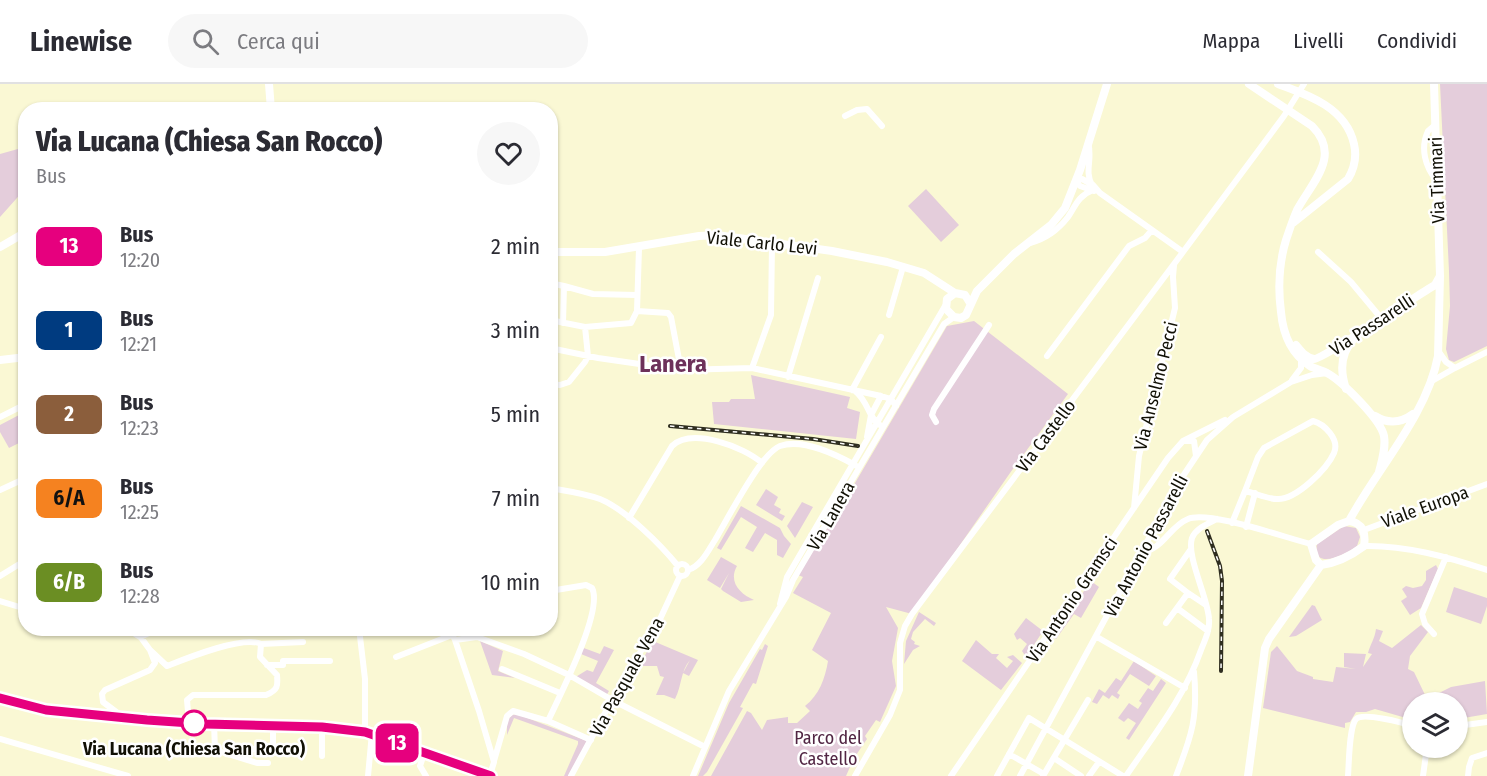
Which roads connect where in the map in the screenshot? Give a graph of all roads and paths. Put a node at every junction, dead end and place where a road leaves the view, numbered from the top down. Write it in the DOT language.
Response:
graph roads {
  1 [pos="269,84"];
  2 [pos="1107,84"];
  3 [pos="1249,84"];
  4 [pos="1278,84"];
  5 [pos="1434,84"];
  6 [pos="1304,85"];
  7 [pos="270,102"];
  8 [pos="845,116"];
  9 [pos="882,126"];
  10 [pos="1088,144"];
  11 [pos="1076,181"];
  12 [pos="1093,188"];
  13 [pos="1293,223"];
  14 [pos="1152,230"];
  15 [pos="18,236"];
  16 [pos="1029,243"];
  17 [pos="772,244"];
  18 [pos="1170,244"];
  19 [pos="0,246"];
  20 [pos="639,248"];
  21 [pos="558,252"];
  22 [pos="1183,252"];
  23 [pos="1318,252"];
  24 [pos="1014,254"];
  25 [pos="1175,263"];
  26 [pos="903,267"];
  27 [pos="1440,276"];
  28 [pos="818,278"];
  29 [pos="934,280"];
  30 [pos="558,285"];
  31 [pos="564,286"];
  32 [pos="1423,292"];
  33 [pos="958,293"];
  34 [pos="637,295"];
  35 [pos="970,303"];
  36 [pos="946,304"];
  37 [pos="1439,305"];
  38 [pos="637,311"];
  39 [pos="890,315"];
  40 [pos="954,317"];
  41 [pos="1382,318"];
  42 [pos="1281,319"];
  43 [pos="558,322"];
  44 [pos="563,323"];
  45 [pos="989,325"];
  46 [pos="585,327"];
  47 [pos="1362,331"];
  48 [pos="881,338"];
  49 [pos="558,350"];
  50 [pos="1438,352"];
  51 [pos="1487,352"];
  52 [pos="588,356"];
  53 [pos="1047,356"];
  54 [pos="18,358"];
  55 [pos="0,360"];
  56 [pos="1301,360"];
  57 [pos="752,368"];
  58 [pos="1455,368"];
  59 [pos="681,370"];
  60 [pos="1327,373"];
  61 [pos="788,377"];
  62 [pos="1432,381"];
  63 [pos="1291,382"];
  64 [pos="558,385"];
  65 [pos="853,390"];
  66 [pos="1347,390"];
  67 [pos="881,396"];
  68 [pos="891,399"];
  69 [pos="896,406"];
  70 [pos="18,408"];
  71 [pos="1368,410"];
  72 [pos="1416,411"];
  73 [pos="870,415"];
  74 [pos="0,417"];
  75 [pos="1233,417"];
  76 [pos="936,422"];
  77 [pos="881,424"];
  78 [pos="1200,431"];
  79 [pos="1207,440"];
  80 [pos="866,441"];
  81 [pos="1182,441"];
  82 [pos="1194,441"];
  83 [pos="1196,457"];
  84 [pos="762,463"];
  85 [pos="856,466"];
  86 [pos="1379,472"];
  87 [pos="18,482"];
  88 [pos="1487,484"];
  89 [pos="558,489"];
  90 [pos="0,490"];
  91 [pos="1245,491"];
  92 [pos="1255,493"];
  93 [pos="1134,509"];
  94 [pos="629,519"];
  95 [pos="1217,519"];
  96 [pos="1349,521"];
  97 [pos="1232,523"];
  98 [pos="1246,527"];
  99 [pos="1364,530"];
  100 [pos="1311,544"];
  101 [pos="1364,546"];
  102 [pos="1191,549"];
  103 [pos="1143,552"];
  104 [pos="1446,557"];
  105 [pos="18,565"];
  106 [pos="1321,565"];
  107 [pos="678,566"];
  108 [pos="688,570"];
  109 [pos="1487,570"];
  110 [pos="0,576"];
  111 [pos="680,576"];
  112 [pos="558,590"];
  113 [pos="1188,592"];
  114 [pos="0,601"];
  115 [pos="1206,605"];
  116 [pos="18,607"];
  117 [pos="1177,608"];
  118 [pos="1166,623"];
  119 [pos="1208,631"];
  120 [pos="1434,634"];
  121 [pos="360,636"];
  122 [pos="447,636"];
  123 [pos="453,636"];
  124 [pos="469,636"];
  125 [pos="140,637"];
  126 [pos="1097,637"];
  127 [pos="303,642"];
  128 [pos="261,644"];
  129 [pos="150,650"];
  130 [pos="396,657"];
  131 [pos="330,661"];
  132 [pos="266,665"];
  133 [pos="502,669"];
  134 [pos="1194,671"];
  135 [pos="569,675"];
  136 [pos="1185,688"];
  137 [pos="560,693"];
  138 [pos="2,699"];
  139 [pos="612,700"];
  140 [pos="1088,700"];
  141 [pos="123,717"];
  142 [pos="548,721"];
  143 [pos="1487,722"];
  144 [pos="189,723"];
  145 [pos="214,723"];
  146 [pos="1402,724"];
  147 [pos="273,725"];
  148 [pos="1468,725"];
  149 [pos="322,727"];
  150 [pos="1047,729"];
  151 [pos="368,732"];
  152 [pos="0,740"];
  153 [pos="591,740"];
  154 [pos="1065,740"];
  155 [pos="705,747"];
  156 [pos="249,749"];
  157 [pos="1487,753"];
  158 [pos="424,754"];
  159 [pos="1010,754"];
  160 [pos="322,756"];
  161 [pos="1054,758"];
  162 [pos="1425,758"];
  163 [pos="494,762"];
  164 [pos="1099,762"];
  165 [pos="268,763"];
  166 [pos="1027,764"];
  167 [pos="1044,775"];
  168 [pos="128,776"];
  169 [pos="368,776"];
  170 [pos="426,776"];
  171 [pos="490,776"];
  172 [pos="571,776"];
  173 [pos="693,776"];
  174 [pos="855,776"];
  175 [pos="951,776"];
  176 [pos="997,776"];
  177 [pos="1020,776"];
  178 [pos="1081,776"];
  179 [pos="1089,776"];
  180 [pos="1124,776"];
  181 [pos="1176,776"];
  182 [pos="1248,776"];
  183 [pos="1348,776"];
  184 [pos="1423,776"];
  185 [pos="1468,776"];
  1 -- 7 [label="main road"];
  2 -- 10 [label="main road"];
  3 -- 13 [label="main road"];
  4 -- 13 [label="main road"];
  5 -- 27 [label="main road, Via Timmari"];
  6 -- 22 [label="street, Via Castello"];
  8 -- 9 [label="street"];
  10 -- 11 [label="main road"];
  10 -- 12 [label="street"];
  11 -- 12 [label="street"];
  11 -- 16 [label="main road"];
  12 -- 14 [label="street"];
  12 -- 16 [label="street"];
  13 -- 42 [label="main road"];
  14 -- 18 [label="street"];
  14 -- 53 [label="street"];
  15 -- 19 [label="main road"];
  16 -- 24 [label="main road"];
  17 -- 20 [label="main road, Viale Carlo Levi"];
  17 -- 26 [label="main road, Viale Carlo Levi"];
  17 -- 57 [label="street"];
  18 -- 22 [label="street"];
  18 -- 25 [label="street, Via Anselmo Pecci"];
  20 -- 21 [label="main road, Viale Carlo Levi"];
  20 -- 34 [label="street"];
  22 -- 25 [label="street, Via Castello"];
  23 -- 41 [label="street"];
  24 -- 33 [label="main road"];
  24 -- 35 [label="main road"];
  25 -- 93 [label="street, Via Anselmo Pecci"];
  25 -- 174 [label="street, Via Castello"];
  26 -- 29 [label="main road, Viale Carlo Levi"];
  26 -- 39 [label="street"];
  27 -- 32 [label="main road, Via Passarelli"];
  27 -- 37 [label="main road, Via Timmari"];
  28 -- 61 [label="street"];
  29 -- 33 [label="main road, Viale Carlo Levi"];
  29 -- 36 [label="main road"];
  30 -- 31 [label="street"];
  31 -- 34 [label="street"];
  31 -- 44 [label="street"];
  32 -- 37 [label="main road"];
  32 -- 41 [label="main road, Via Passarelli"];
  33 -- 35 [label="main road"];
  33 -- 36 [label="main road"];
  34 -- 38 [label="street"];
  35 -- 40 [label="main road"];
  36 -- 40 [label="main road"];
  36 -- 68 [label="street, Via Lanera"];
  37 -- 50 [label="main road, Via Timmari"];
  38 -- 46 [label="street"];
  38 -- 59 [label="street"];
  40 -- 69 [label="street, Via Lanera"];
  41 -- 47 [label="main road, Via Passarelli"];
  42 -- 47 [label="main road, Via Passarelli"];
  42 -- 56 [label="main road"];
  43 -- 44 [label="street"];
  44 -- 46 [label="street"];
  45 -- 76 [label="street"];
  46 -- 52 [label="street"];
  47 -- 66 [label="main road"];
  48 -- 65 [label="street"];
  49 -- 52 [label="street"];
  50 -- 58 [label="street"];
  50 -- 62 [label="main road, Via Timmari"];
  51 -- 58 [label="street"];
  52 -- 59 [label="street"];
  52 -- 64 [label="street"];
  54 -- 55 [label="main road"];
  56 -- 60 [label="main road"];
  56 -- 63 [label="street"];
  57 -- 59 [label="street"];
  57 -- 61 [label="street"];
  58 -- 62 [label="street"];
  60 -- 63 [label="street, Via Antonio Passarelli"];
  60 -- 66 [label="main road"];
  61 -- 65 [label="street"];
  62 -- 72 [label="main road, Via Timmari"];
  63 -- 75 [label="street, Via Antonio Passarelli"];
  65 -- 67 [label="street"];
  65 -- 73 [label="street"];
  66 -- 71 [label="main road"];
  67 -- 68 [label="street"];
  67 -- 73 [label="street, Via Lanera"];
  68 -- 69 [label="street"];
  68 -- 77 [label="street, Via Lanera"];
  69 -- 77 [label="street, Via Lanera"];
  70 -- 74 [label="street"];
  71 -- 72 [label="main road"];
  71 -- 86 [label="main road"];
  72 -- 86 [label="main road"];
  73 -- 77 [label="street"];
  73 -- 80 [label="street, Via Lanera"];
  75 -- 78 [label="street, Via Antonio Gramsci"];
  75 -- 79 [label="street, Via Antonio Passarelli"];
  77 -- 80 [label="street, Via Lanera"];
  77 -- 85 [label="street, Via Lanera"];
  78 -- 79 [label="street"];
  78 -- 81 [label="street, Via Antonio Gramsci"];
  79 -- 82 [label="street"];
  79 -- 83 [label="street, Via Antonio Passarelli"];
  80 -- 85 [label="street, Via Lanera"];
  81 -- 82 [label="street"];
  81 -- 93 [label="street, Via Antonio Gramsci"];
  82 -- 83 [label="street"];
  83 -- 103 [label="street, Via Antonio Passarelli"];
  84 -- 85 [label="street"];
  84 -- 94 [label="street"];
  84 -- 108 [label="street, Via Pasquale Vena"];
  85 -- 155 [label="street, Via Lanera"];
  86 -- 96 [label="main road"];
  87 -- 90 [label="street"];
  88 -- 99 [label="street, Viale Europa"];
  89 -- 94 [label="street"];
  91 -- 92 [label="street"];
  91 -- 92 [label="street"];
  91 -- 97 [label="street"];
  92 -- 98 [label="street"];
  93 -- 175 [label="street, Via Antonio Gramsci"];
  94 -- 107 [label="street"];
  95 -- 97 [label="street"];
  95 -- 102 [label="street"];
  95 -- 103 [label="street"];
  96 -- 99 [label="main road"];
  96 -- 100 [label="main road"];
  97 -- 98 [label="street"];
  98 -- 100 [label="street"];
  99 -- 101 [label="main road"];
  100 -- 106 [label="main road"];
  101 -- 104 [label="street"];
  101 -- 106 [label="main road"];
  102 -- 113 [label="street"];
  102 -- 115 [label="street"];
  103 -- 126 [label="street, Via Antonio Passarelli"];
  104 -- 109 [label="street"];
  104 -- 120 [label="street"];
  105 -- 110 [label="street"];
  106 -- 182 [label="main road"];
  107 -- 108 [label="street"];
  107 -- 111 [label="street"];
  108 -- 111 [label="street, Via Pasquale Vena"];
  111 -- 139 [label="street, Via Pasquale Vena"];
  112 -- 135 [label="street"];
  113 -- 115 [label="street"];
  113 -- 117 [label="street"];
  114 -- 116 [label="street"];
  115 -- 119 [label="street"];
  117 -- 118 [label="street"];
  117 -- 119 [label="street"];
  119 -- 134 [label="street"];
  121 -- 151 [label="street"];
  122 -- 130 [label="street"];
  123 -- 163 [label="street"];
  124 -- 135 [label="street"];
  125 -- 129 [label="street"];
  126 -- 136 [label="street"];
  126 -- 150 [label="street, Via Antonio Passarelli"];
  127 -- 128 [label="street"];
  128 -- 129 [label="street"];
  128 -- 132 [label="street"];
  129 -- 141 [label="street"];
  131 -- 132 [label="street"];
  132 -- 144 [label="street"];
  133 -- 137 [label="street"];
  134 -- 136 [label="street"];
  134 -- 181 [label="street"];
  135 -- 137 [label="street"];
  135 -- 139 [label="street"];
  136 -- 180 [label="street"];
  137 -- 142 [label="street"];
  138 -- 141 [label="main road"];
  139 -- 153 [label="street, Via Pasquale Vena"];
  139 -- 155 [label="street"];
  140 -- 154 [label="street"];
  141 -- 144 [label="main road"];
  142 -- 153 [label="street"];
  142 -- 163 [label="street"];
  143 -- 148 [label="street"];
  144 -- 145 [label="main road"];
  145 -- 147 [label="main road"];
  145 -- 165 [label="street"];
  146 -- 183 [label="street"];
  147 -- 149 [label="main road"];
  147 -- 156 [label="street"];
  149 -- 151 [label="main road"];
  149 -- 160 [label="street"];
  150 -- 154 [label="street"];
  150 -- 159 [label="street"];
  150 -- 166 [label="street, Via Antonio Passarelli"];
  151 -- 158 [label="main road"];
  151 -- 169 [label="street"];
  152 -- 168 [label="street"];
  153 -- 172 [label="street, Via Pasquale Vena"];
  154 -- 161 [label="street"];
  154 -- 164 [label="street"];
  155 -- 173 [label="street, Via Lanera"];
  157 -- 185 [label="street"];
  158 -- 170 [label="street"];
  158 -- 171 [label="main road"];
  159 -- 166 [label="street"];
  159 -- 176 [label="street"];
  161 -- 167 [label="street"];
  161 -- 178 [label="street"];
  162 -- 184 [label="street"];
  163 -- 171 [label="street"];
  164 -- 179 [label="street"];
  164 -- 180 [label="street"];
  166 -- 167 [label="street"];
  166 -- 177 [label="street, Via Antonio Passarelli"];
}
